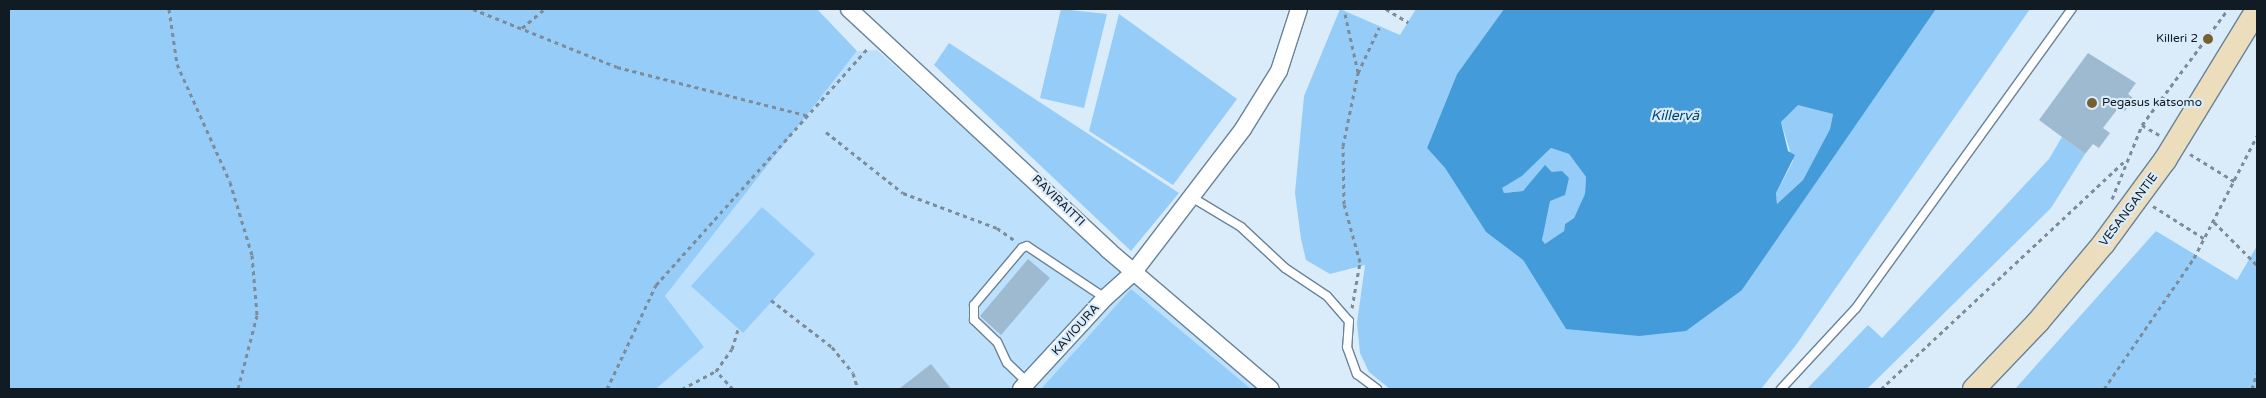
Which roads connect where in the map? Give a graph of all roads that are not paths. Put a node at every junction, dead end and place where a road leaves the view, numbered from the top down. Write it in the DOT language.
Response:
graph roads {
  1 [pos="849,9"];
  2 [pos="1299,9"];
  3 [pos="2072,9"];
  4 [pos="2257,10"];
  5 [pos="1193,198"];
  6 [pos="1133,273"];
  7 [pos="1104,298"];
  8 [pos="1025,386"];
  9 [pos="1271,389"];
  10 [pos="1377,389"];
  11 [pos="1781,389"];
  12 [pos="1974,389"];
  1 -- 6 [label="street, RAVIRAITTI"];
  2 -- 5 [label="street, KAVIOURA"];
  3 -- 11 [label="lane"];
  4 -- 12 [label="street, VESANGANTIE"];
  5 -- 6 [label="street, KAVIOURA"];
  5 -- 10 [label="lane"];
  6 -- 7 [label="street, KAVIOURA"];
  6 -- 9 [label="street, RAVIRAITTI"];
  7 -- 8 [label="street, KAVIOURA"];
  7 -- 8 [label="lane"];
}
